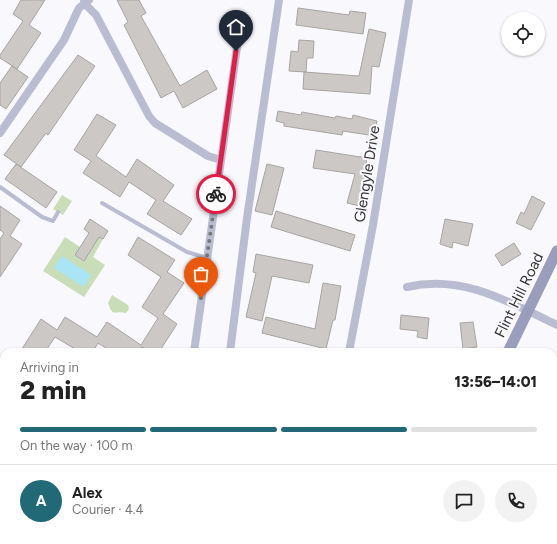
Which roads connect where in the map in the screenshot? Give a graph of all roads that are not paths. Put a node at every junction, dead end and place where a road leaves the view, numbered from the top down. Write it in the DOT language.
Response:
graph roads {
  1 [pos="279,0"];
  2 [pos="409,0"];
  3 [pos="86,1"];
  4 [pos="241,19"];
  5 [pos="0,134"];
  6 [pos="221,160"];
  7 [pos="0,187"];
  8 [pos="102,203"];
  9 [pos="58,212"];
  10 [pos="557,251"];
  11 [pos="207,258"];
  12 [pos="407,287"];
  13 [pos="527,311"];
  14 [pos="557,325"];
  15 [pos="195,348"];
  16 [pos="231,348"];
  17 [pos="350,348"];
  18 [pos="510,348"];
  1 -- 16 [label="street"];
  2 -- 17 [label="street, Glengyle Drive"];
  3 -- 5 [label="street"];
  3 -- 6 [label="street"];
  4 -- 6 [label="street"];
  6 -- 11 [label="street"];
  7 -- 9 [label="lane"];
  8 -- 11 [label="lane"];
  10 -- 13 [label="street, Flint Hill Road"];
  11 -- 15 [label="street"];
  12 -- 13 [label="street"];
  13 -- 14 [label="street"];
  13 -- 18 [label="street, Flint Hill Road"];
}
